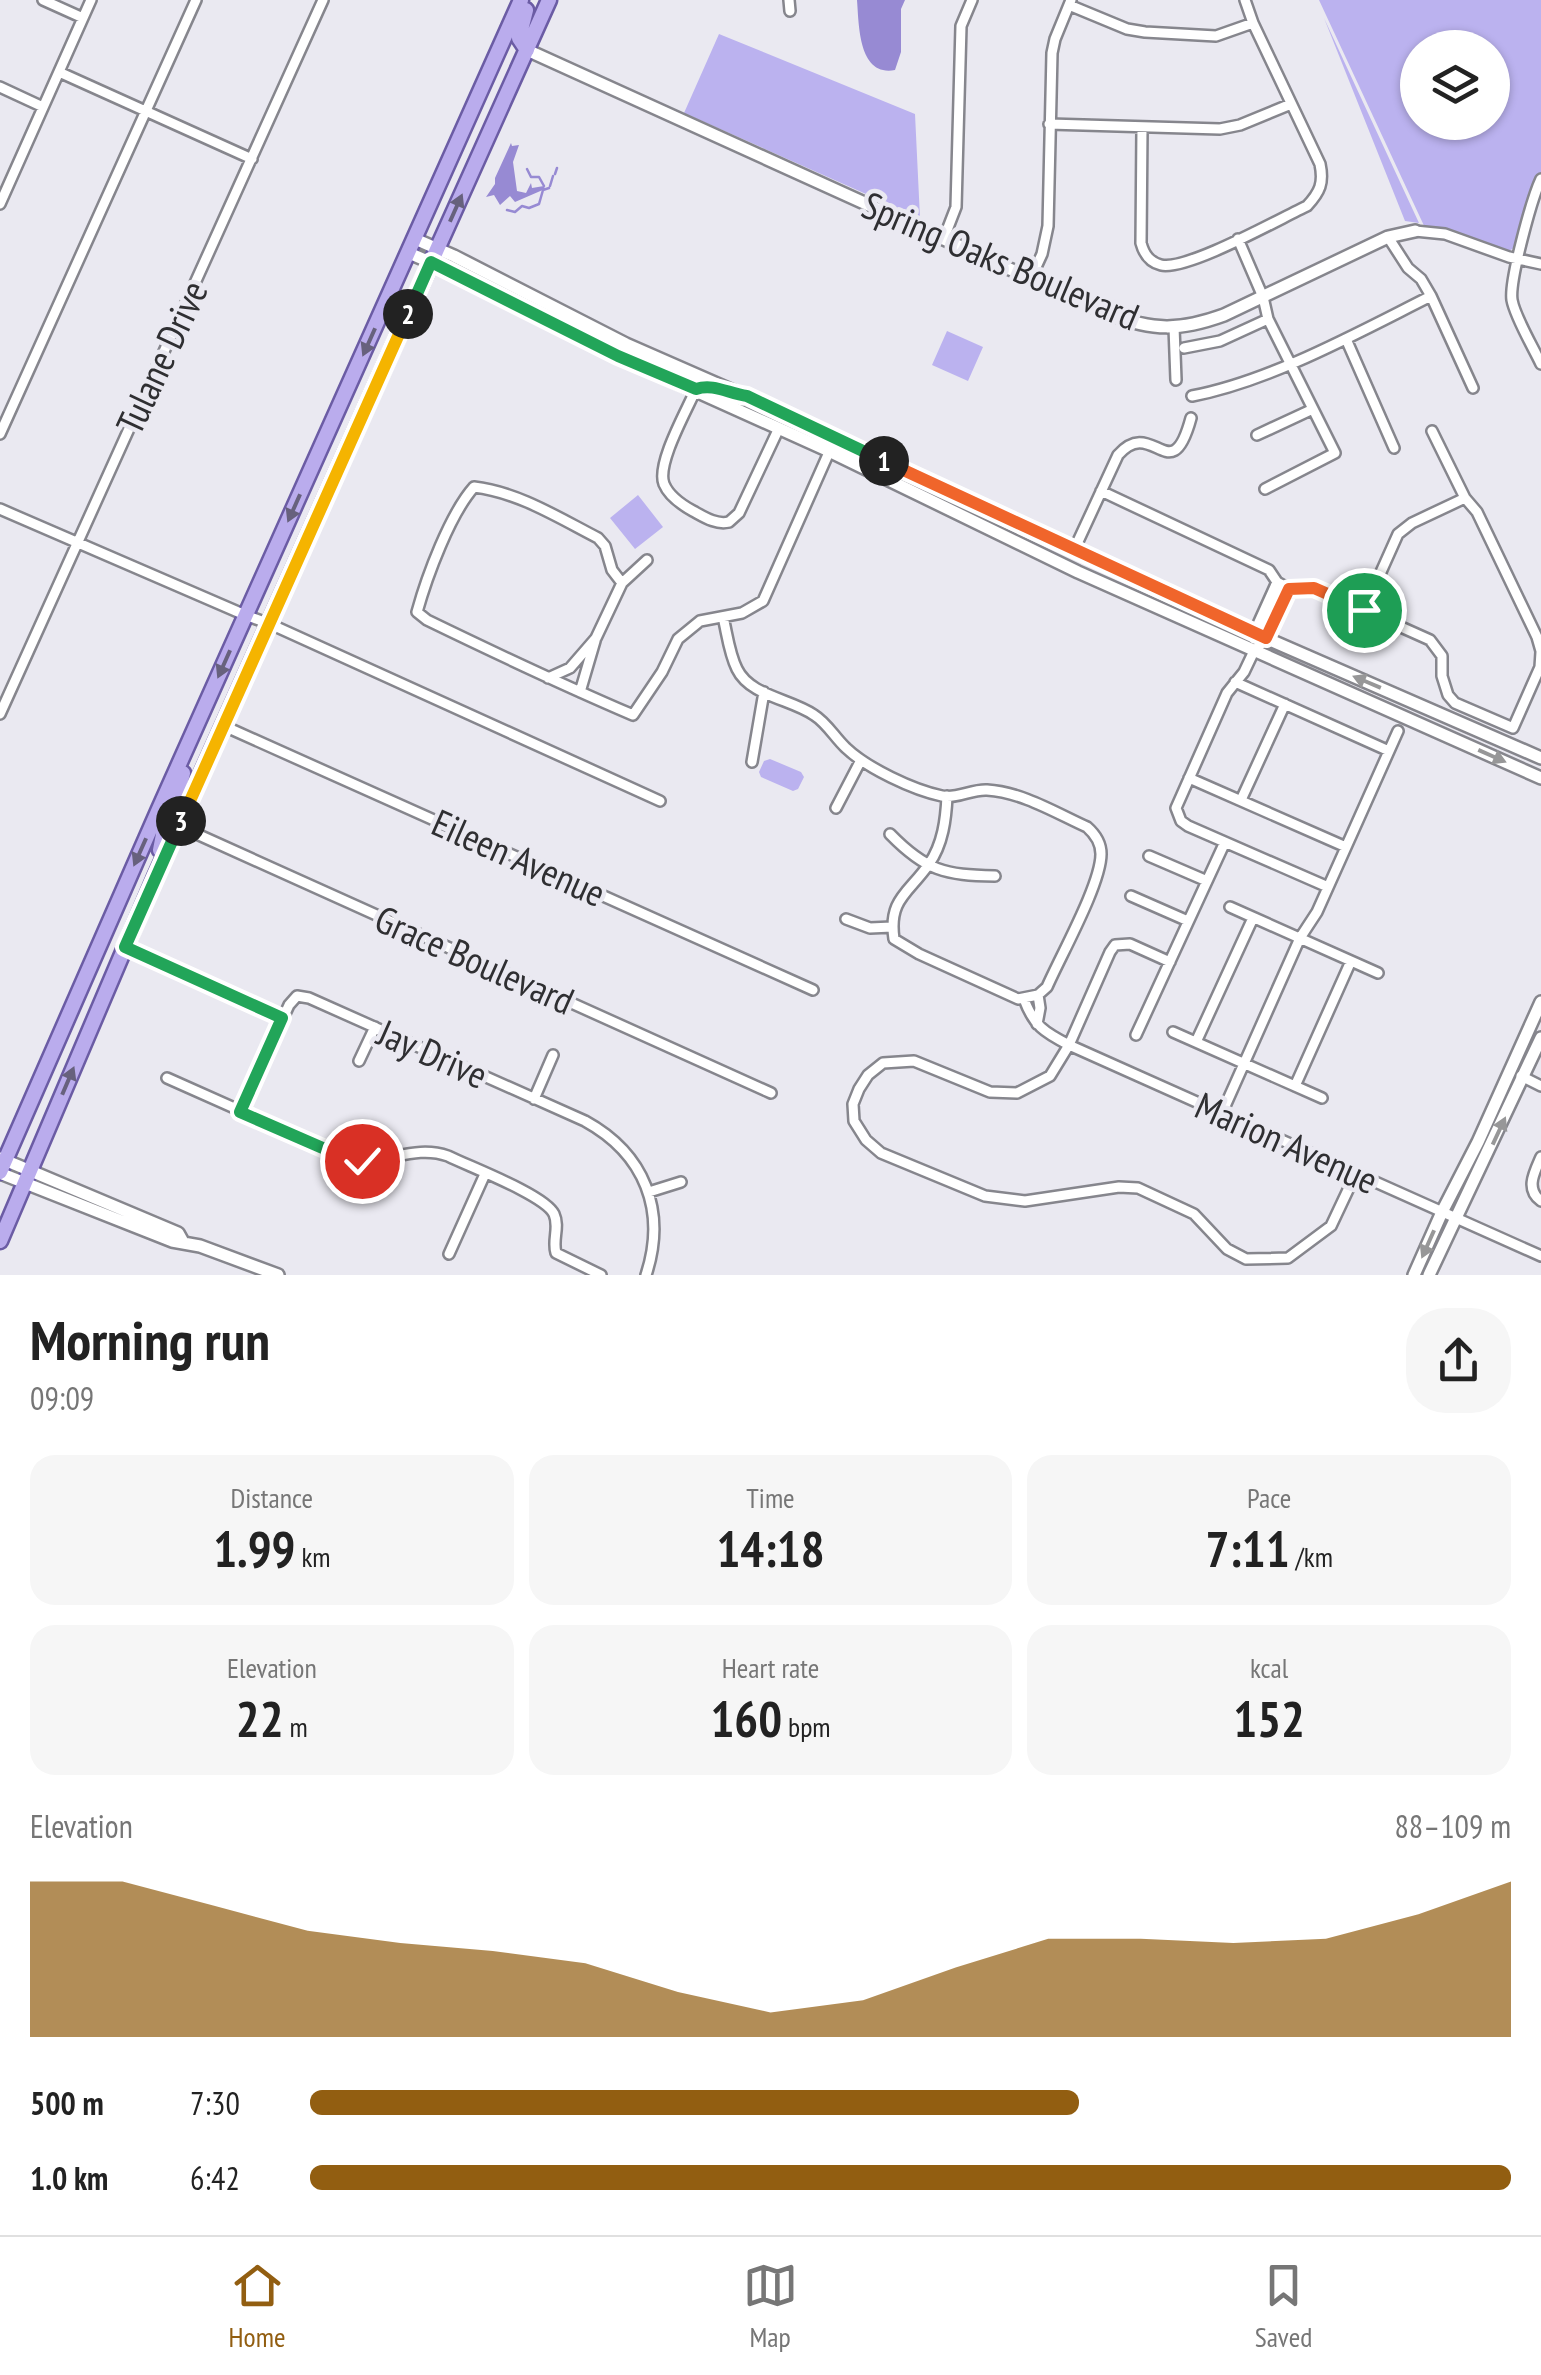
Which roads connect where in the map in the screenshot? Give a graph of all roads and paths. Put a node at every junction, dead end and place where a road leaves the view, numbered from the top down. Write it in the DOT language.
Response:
graph roads {
  1 [pos="43,0"];
  2 [pos="91,0"];
  3 [pos="196,0"];
  4 [pos="323,0"];
  5 [pos="522,0"];
  6 [pos="530,0"];
  7 [pos="549,0"];
  8 [pos="972,0"];
  9 [pos="1245,0"];
  10 [pos="1070,3"];
  11 [pos="83,18"];
  12 [pos="1252,23"];
  13 [pos="527,50"];
  14 [pos="58,72"];
  15 [pos="0,87"];
  16 [pos="1291,104"];
  17 [pos="43,107"];
  18 [pos="146,112"];
  19 [pos="1050,124"];
  20 [pos="1142,128"];
  21 [pos="252,158"];
  22 [pos="1541,179"];
  23 [pos="1,197"];
  24 [pos="1416,231"];
  25 [pos="1388,236"];
  26 [pos="944,238"];
  27 [pos="1238,239"];
  28 [pos="412,246"];
  29 [pos="434,256"];
  30 [pos="1518,259"];
  31 [pos="1541,264"];
  32 [pos="1031,278"];
  33 [pos="1262,296"];
  34 [pos="1432,296"];
  35 [pos="1268,318"];
  36 [pos="1174,327"];
  37 [pos="1346,339"];
  38 [pos="1180,348"];
  39 [pos="1291,363"];
  40 [pos="1541,364"];
  41 [pos="1176,380"];
  42 [pos="1473,388"];
  43 [pos="696,389"];
  44 [pos="747,396"];
  45 [pos="1192,396"];
  46 [pos="1313,409"];
  47 [pos="1191,418"];
  48 [pos="779,428"];
  49 [pos="1432,431"];
  50 [pos="0,434"];
  51 [pos="1257,436"];
  52 [pos="836,438"];
  53 [pos="1394,448"];
  54 [pos="829,451"];
  55 [pos="1265,489"];
  56 [pos="1101,491"];
  57 [pos="1465,498"];
  58 [pos="976,504"];
  59 [pos="0,509"];
  60 [pos="959,514"];
  61 [pos="76,543"];
  62 [pos="1074,550"];
  63 [pos="646,560"];
  64 [pos="1277,582"];
  65 [pos="622,583"];
  66 [pos="1152,586"];
  67 [pos="1289,589"];
  68 [pos="1146,602"];
  69 [pos="1364,610"];
  70 [pos="245,616"];
  71 [pos="723,617"];
  72 [pos="270,624"];
  73 [pos="1260,636"];
  74 [pos="596,638"];
  75 [pos="1254,650"];
  76 [pos="1541,651"];
  77 [pos="548,678"];
  78 [pos="1236,682"];
  79 [pos="580,692"];
  80 [pos="764,692"];
  81 [pos="1285,704"];
  82 [pos="0,714"];
  83 [pos="224,726"];
  84 [pos="1398,730"];
  85 [pos="1389,751"];
  86 [pos="1541,758"];
  87 [pos="861,760"];
  88 [pos="752,762"];
  89 [pos="179,763"];
  90 [pos="1188,778"];
  91 [pos="1541,778"];
  92 [pos="947,796"];
  93 [pos="1240,800"];
  94 [pos="660,801"];
  95 [pos="836,808"];
  96 [pos="159,809"];
  97 [pos="178,826"];
  98 [pos="890,834"];
  99 [pos="1224,842"];
  100 [pos="1346,847"];
  101 [pos="1149,856"];
  102 [pos="927,866"];
  103 [pos="995,876"];
  104 [pos="1207,882"];
  105 [pos="1328,887"];
  106 [pos="1131,896"];
  107 [pos="144,904"];
  108 [pos="1230,907"];
  109 [pos="1253,918"];
  110 [pos="846,919"];
  111 [pos="1188,921"];
  112 [pos="892,927"];
  113 [pos="1300,938"];
  114 [pos="125,947"];
  115 [pos="1351,961"];
  116 [pos="1170,962"];
  117 [pos="1378,973"];
  118 [pos="813,990"];
  119 [pos="1038,995"];
  120 [pos="1024,998"];
  121 [pos="1541,1002"];
  122 [pos="282,1018"];
  123 [pos="1038,1024"];
  124 [pos="374,1027"];
  125 [pos="1173,1032"];
  126 [pos="1136,1035"];
  127 [pos="1541,1038"];
  128 [pos="1196,1042"];
  129 [pos="1068,1046"];
  130 [pos="553,1055"];
  131 [pos="360,1062"];
  132 [pos="1245,1063"];
  133 [pos="1510,1071"];
  134 [pos="1524,1077"];
  135 [pos="167,1078"];
  136 [pos="1294,1086"];
  137 [pos="1541,1086"];
  138 [pos="771,1093"];
  139 [pos="1322,1098"];
  140 [pos="534,1099"];
  141 [pos="240,1112"];
  142 [pos="1222,1113"];
  143 [pos="1541,1158"];
  144 [pos="1,1166"];
  145 [pos="1356,1172"];
  146 [pos="485,1174"];
  147 [pos="27,1177"];
  148 [pos="681,1182"];
  149 [pos="648,1192"];
  150 [pos="1541,1201"];
  151 [pos="1442,1212"];
  152 [pos="1455,1218"];
  153 [pos="0,1241"];
  154 [pos="449,1254"];
  155 [pos="1541,1256"];
  156 [pos="278,1275"];
  157 [pos="601,1275"];
  158 [pos="646,1275"];
  159 [pos="1414,1275"];
  160 [pos="1429,1275"];
  1 -- 11 [label="street"];
  2 -- 11 [label="street"];
  3 -- 18 [label="street"];
  4 -- 21 [label="street, Tulane Drive"];
  5 -- 28 [label="main road"];
  6 -- 13 [label="main road"];
  7 -- 13 [label="main road"];
  8 -- 26 [label="street"];
  9 -- 12 [label="street"];
  10 -- 12 [label="street"];
  10 -- 19 [label="street"];
  11 -- 14 [label="street"];
  12 -- 16 [label="street"];
  13 -- 26 [label="main road, Spring Oaks Boulevard"];
  29 -- 13 [label="main road, one-way"];
  14 -- 17 [label="street"];
  14 -- 18 [label="street"];
  15 -- 17 [label="street"];
  16 -- 20 [label="street"];
  16 -- 27 [label="street"];
  17 -- 23 [label="street"];
  18 -- 21 [label="street"];
  18 -- 50 [label="street"];
  19 -- 20 [label="street"];
  19 -- 32 [label="street"];
  20 -- 27 [label="street"];
  21 -- 61 [label="street, Tulane Drive"];
  22 -- 30 [label="street"];
  24 -- 25 [label="main road, Spring Oaks Boulevard"];
  24 -- 30 [label="street, Spring Oaks Boulevard"];
  25 -- 33 [label="main road, Spring Oaks Boulevard"];
  25 -- 34 [label="street"];
  26 -- 32 [label="main road, Spring Oaks Boulevard"];
  27 -- 33 [label="street"];
  28 -- 29 [label="main road"];
  28 -- 70 [label="main road, one-way"];
  29 -- 43 [label="main road"];
  29 -- 44 [label="main road"];
  29 -- 72 [label="main road"];
  30 -- 31 [label="street, Spring Oaks Boulevard"];
  30 -- 40 [label="street"];
  32 -- 36 [label="main road, Spring Oaks Boulevard"];
  33 -- 35 [label="street"];
  33 -- 36 [label="main road, Spring Oaks Boulevard"];
  34 -- 37 [label="street"];
  34 -- 42 [label="street"];
  35 -- 38 [label="street"];
  35 -- 39 [label="street"];
  36 -- 38 [label="street"];
  37 -- 39 [label="street"];
  37 -- 53 [label="street"];
  38 -- 41 [label="street"];
  39 -- 45 [label="street"];
  39 -- 46 [label="street"];
  43 -- 44 [label="main road"];
  43 -- 48 [label="main road"];
  43 -- 48 [label="street"];
  44 -- 52 [label="main road"];
  46 -- 51 [label="street"];
  46 -- 55 [label="street"];
  47 -- 56 [label="street"];
  48 -- 54 [label="main road"];
  49 -- 57 [label="street"];
  52 -- 54 [label="street"];
  52 -- 58 [label="main road"];
  54 -- 60 [label="main road"];
  54 -- 71 [label="street"];
  56 -- 62 [label="street"];
  56 -- 64 [label="street"];
  57 -- 69 [label="street"];
  57 -- 76 [label="street"];
  58 -- 60 [label="main road"];
  58 -- 62 [label="main road"];
  59 -- 61 [label="street"];
  60 -- 68 [label="main road"];
  61 -- 70 [label="street"];
  61 -- 82 [label="street, Tulane Drive"];
  62 -- 66 [label="main road"];
  63 -- 65 [label="street"];
  64 -- 67 [label="street"];
  64 -- 73 [label="street"];
  65 -- 74 [label="street"];
  65 -- 77 [label="street"];
  66 -- 68 [label="main road"];
  66 -- 73 [label="main road"];
  67 -- 69 [label="street"];
  67 -- 73 [label="street"];
  68 -- 75 [label="main road"];
  69 -- 76 [label="street"];
  70 -- 72 [label="street"];
  70 -- 89 [label="main road, one-way"];
  71 -- 79 [label="street"];
  71 -- 80 [label="street"];
  72 -- 83 [label="main road"];
  72 -- 94 [label="street"];
  73 -- 75 [label="street"];
  86 -- 73 [label="main road, one-way"];
  74 -- 77 [label="street"];
  74 -- 79 [label="street"];
  75 -- 78 [label="street"];
  75 -- 91 [label="main road, one-way"];
  77 -- 79 [label="street"];
  78 -- 81 [label="street"];
  78 -- 90 [label="street"];
  80 -- 87 [label="street"];
  80 -- 88 [label="street"];
  81 -- 85 [label="street"];
  81 -- 93 [label="street"];
  83 -- 97 [label="main road"];
  83 -- 118 [label="street, Eileen Avenue"];
  84 -- 85 [label="street"];
  85 -- 100 [label="street"];
  87 -- 92 [label="street"];
  87 -- 95 [label="street"];
  89 -- 96 [label="main road"];
  89 -- 97 [label="main road"];
  90 -- 93 [label="street"];
  90 -- 99 [label="street"];
  92 -- 102 [label="street"];
  92 -- 119 [label="street"];
  93 -- 100 [label="street"];
  96 -- 107 [label="main road"];
  96 -- 144 [label="main road, one-way"];
  97 -- 107 [label="main road"];
  97 -- 138 [label="street, Grace Boulevard"];
  98 -- 102 [label="street"];
  99 -- 104 [label="street"];
  99 -- 105 [label="street"];
  100 -- 105 [label="street"];
  101 -- 104 [label="street"];
  102 -- 103 [label="street"];
  102 -- 112 [label="street"];
  104 -- 111 [label="street"];
  105 -- 113 [label="street"];
  106 -- 111 [label="street"];
  107 -- 114 [label="main road"];
  108 -- 109 [label="street"];
  109 -- 113 [label="street"];
  109 -- 128 [label="street"];
  110 -- 112 [label="street"];
  111 -- 116 [label="street"];
  112 -- 120 [label="street"];
  113 -- 115 [label="street"];
  113 -- 132 [label="street"];
  114 -- 122 [label="street"];
  147 -- 114 [label="main road, one-way"];
  115 -- 117 [label="street"];
  115 -- 136 [label="street"];
  116 -- 126 [label="street"];
  116 -- 129 [label="street"];
  119 -- 120 [label="street"];
  119 -- 123 [label="street"];
  120 -- 123 [label="street, Marion Avenue"];
  121 -- 133 [label="main road"];
  122 -- 124 [label="street, Jay Drive"];
  122 -- 141 [label="street"];
  123 -- 129 [label="street, Marion Avenue"];
  124 -- 131 [label="street"];
  124 -- 140 [label="street, Jay Drive"];
  125 -- 128 [label="street"];
  127 -- 134 [label="main road"];
  128 -- 132 [label="street"];
  129 -- 142 [label="street, Marion Avenue"];
  129 -- 145 [label="street"];
  130 -- 140 [label="street"];
  132 -- 136 [label="street"];
  132 -- 142 [label="street"];
  133 -- 134 [label="street"];
  133 -- 151 [label="main road"];
  134 -- 137 [label="street"];
  152 -- 134 [label="main road, one-way"];
  135 -- 141 [label="street"];
  136 -- 139 [label="street"];
  140 -- 149 [label="street, Jay Drive"];
  141 -- 146 [label="street"];
  142 -- 145 [label="street, Marion Avenue"];
  143 -- 150 [label="street"];
  144 -- 147 [label="main road"];
  145 -- 151 [label="street, Marion Avenue"];
  146 -- 154 [label="street"];
  146 -- 157 [label="street"];
  147 -- 153 [label="main road"];
  147 -- 156 [label="main road"];
  148 -- 149 [label="street"];
  149 -- 158 [label="street, Jay Drive"];
  151 -- 152 [label="street, Marion Avenue"];
  151 -- 159 [label="main road, one-way"];
  152 -- 155 [label="street, Marion Avenue"];
  152 -- 160 [label="main road"];
}
